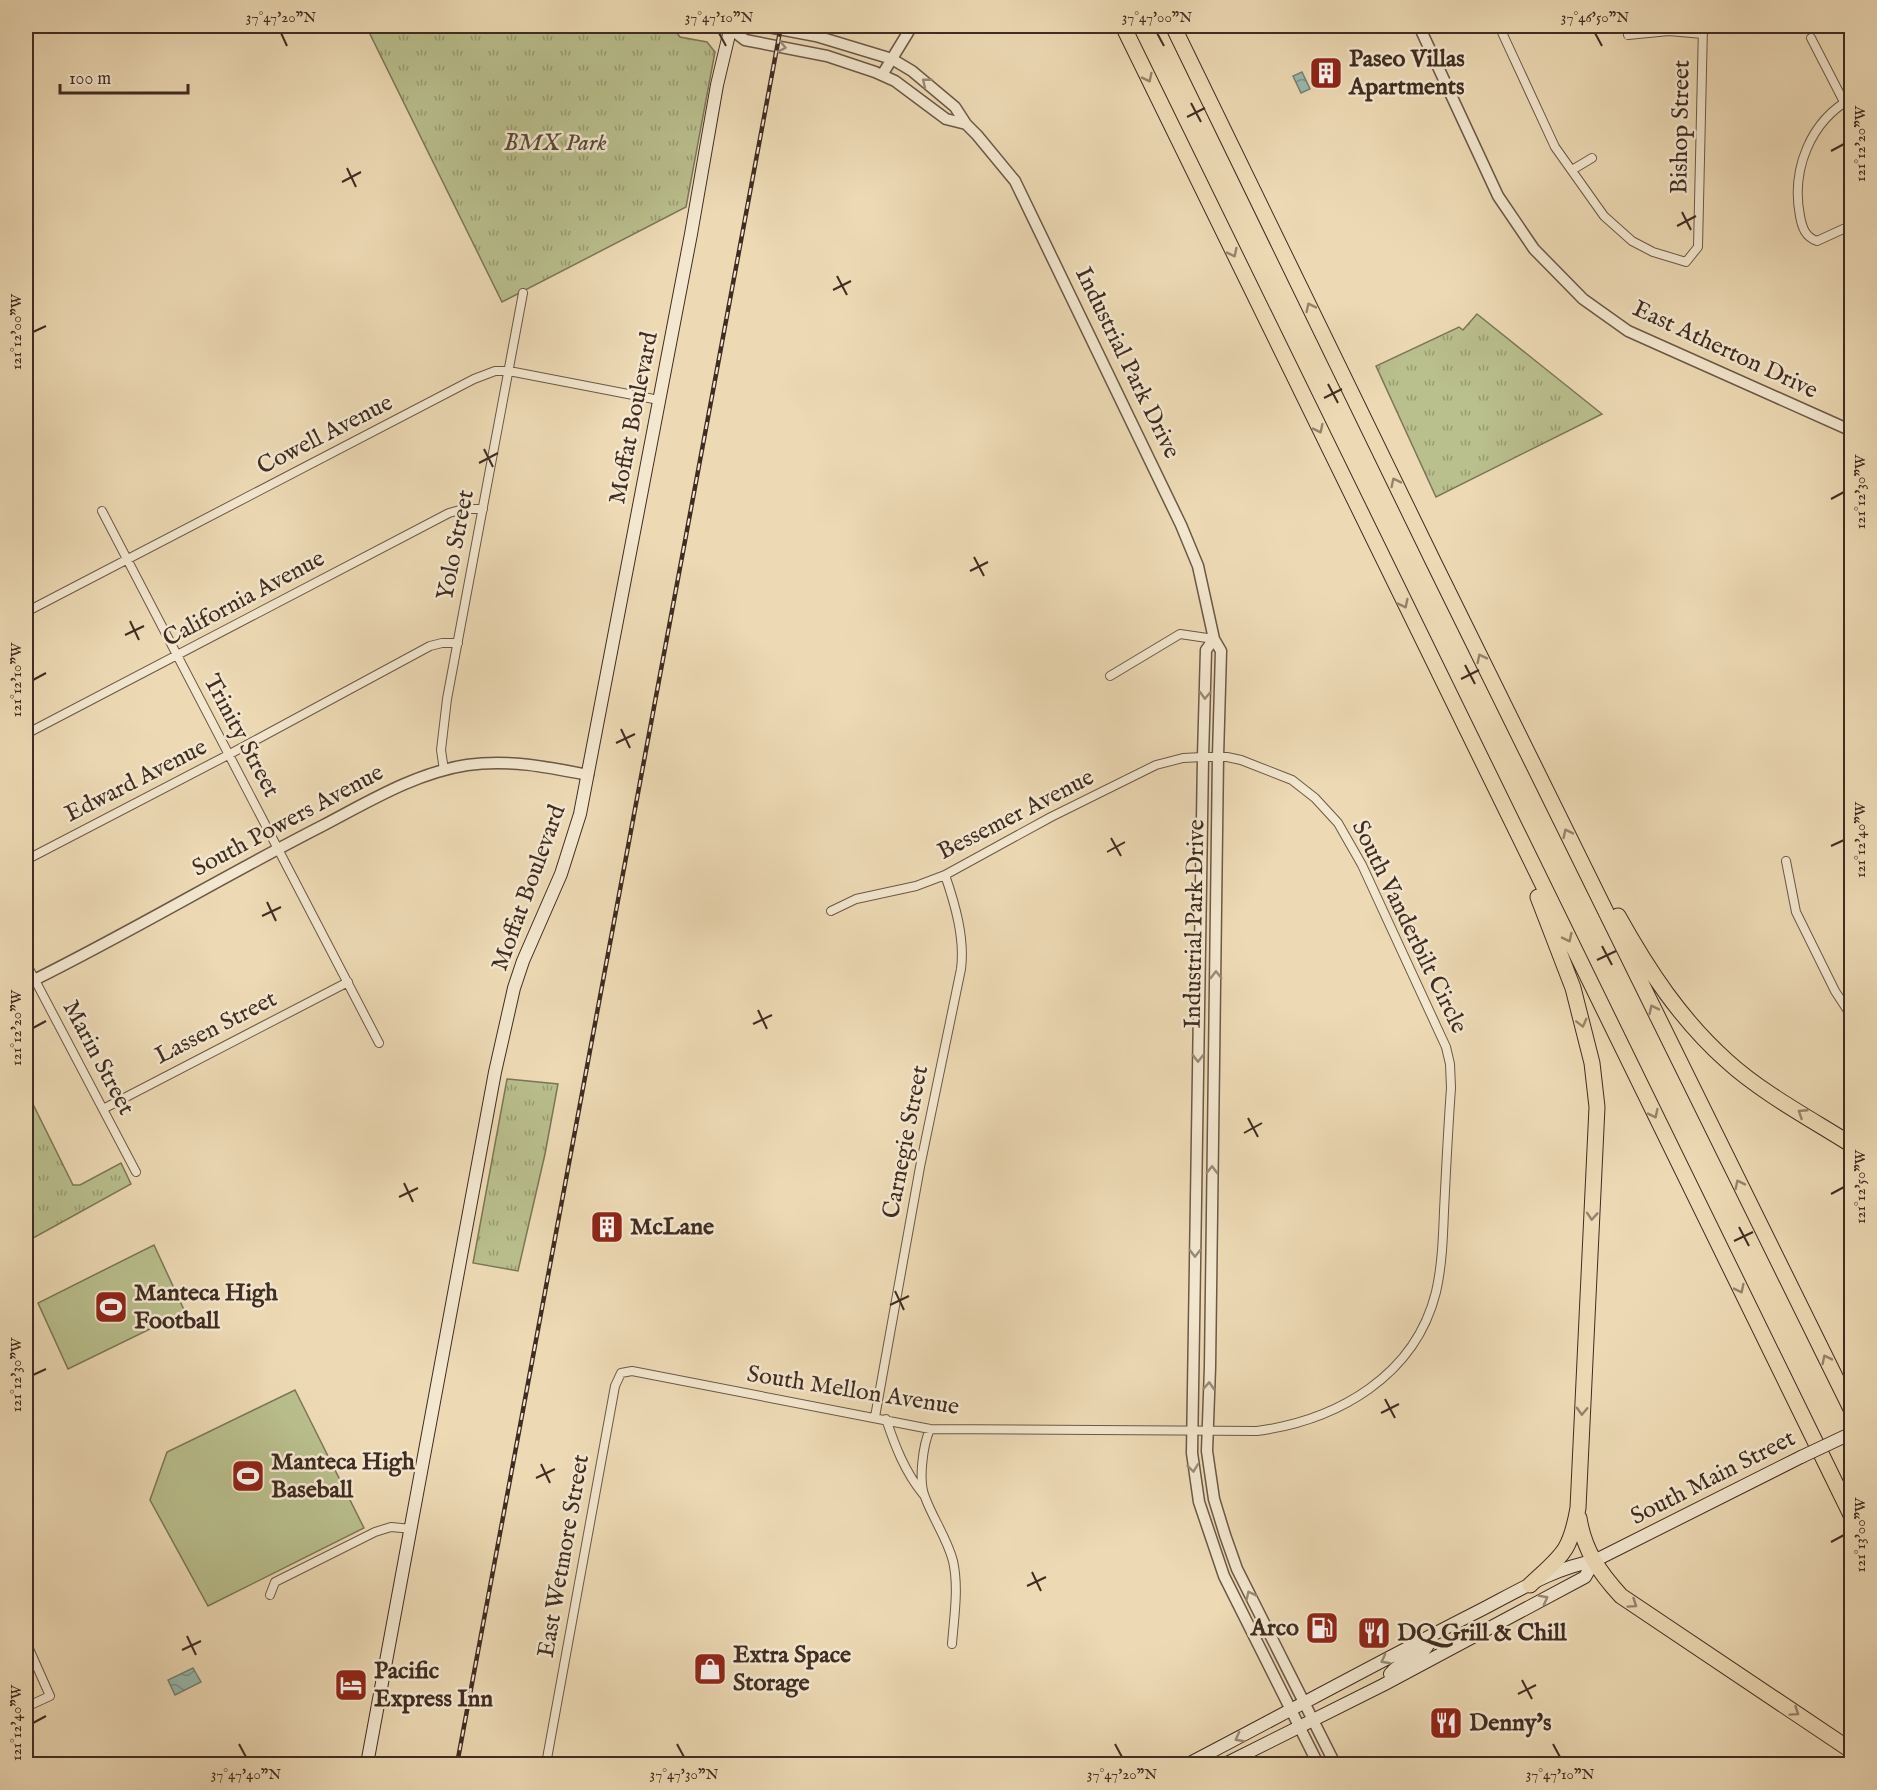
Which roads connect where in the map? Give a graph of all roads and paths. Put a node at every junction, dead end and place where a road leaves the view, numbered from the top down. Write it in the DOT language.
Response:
graph roads {
  1 [pos="731,26"];
  2 [pos="762,26"];
  3 [pos="912,26"];
  4 [pos="1123,26"];
  5 [pos="1173,26"];
  6 [pos="1419,26"];
  7 [pos="1499,26"];
  8 [pos="1703,30"];
  9 [pos="1628,35"];
  10 [pos="1811,38"];
  11 [pos="892,58"];
  12 [pos="882,75"];
  13 [pos="1848,100"];
  14 [pos="966,124"];
  15 [pos="1592,158"];
  16 [pos="1572,170"];
  17 [pos="1851,225"];
  18 [pos="523,293"];
  19 [pos="509,371"];
  20 [pos="659,400"];
  21 [pos="1851,431"];
  22 [pos="483,509"];
  23 [pos="102,511"];
  24 [pos="127,559"];
  25 [pos="26,612"];
  26 [pos="1214,639"];
  27 [pos="458,643"];
  28 [pos="177,656"];
  29 [pos="1110,676"];
  30 [pos="26,734"];
  31 [pos="228,755"];
  32 [pos="1218,756"];
  33 [pos="1203,757"];
  34 [pos="444,770"];
  35 [pos="588,775"];
  36 [pos="1524,848"];
  37 [pos="278,849"];
  38 [pos="26,860"];
  39 [pos="1786,861"];
  40 [pos="945,874"];
  41 [pos="1592,885"];
  42 [pos="831,910"];
  43 [pos="26,963"];
  44 [pos="30,982"];
  45 [pos="348,982"];
  46 [pos="1851,1017"];
  47 [pos="380,1043"];
  48 [pos="103,1109"];
  49 [pos="1851,1145"];
  50 [pos="136,1172"];
  51 [pos="1195,1211"];
  52 [pos="1212,1212"];
  53 [pos="1194,1286"];
  54 [pos="1210,1287"];
  55 [pos="639,1372"];
  56 [pos="1851,1411"];
  57 [pos="875,1417"];
  58 [pos="886,1419"];
  59 [pos="930,1429"];
  60 [pos="1191,1430"];
  61 [pos="1207,1430"];
  62 [pos="1851,1433"];
  63 [pos="923,1495"];
  64 [pos="1578,1508"];
  65 [pos="1851,1517"];
  66 [pos="412,1529"];
  67 [pos="1594,1561"];
  68 [pos="1530,1585"];
  69 [pos="270,1595"];
  70 [pos="1494,1604"];
  71 [pos="1503,1621"];
  72 [pos="1433,1634"];
  73 [pos="26,1642"];
  74 [pos="951,1644"];
  75 [pos="1383,1685"];
  76 [pos="1304,1703"];
  77 [pos="26,1707"];
  78 [pos="1290,1711"];
  79 [pos="1312,1721"];
  80 [pos="1299,1727"];
  81 [pos="1851,1751"];
  82 [pos="367,1764"];
  83 [pos="546,1764"];
  84 [pos="1188,1764"];
  85 [pos="1225,1764"];
  86 [pos="1318,1764"];
  87 [pos="1335,1764"];
  1 -- 12 [label="street, Industrial Park Drive, one-way"];
  1 -- 20 [label="main road, Moffat Boulevard"];
  2 -- 11 [label="street, Industrial Park Drive"];
  3 -- 11 [label="street"];
  4 -- 36 [label="highway, one-way"];
  41 -- 5 [label="highway, one-way"];
  6 -- 21 [label="street, East Atherton Drive"];
  7 -- 16 [label="street"];
  8 -- 9 [label="street"];
  8 -- 16 [label="street, Bishop Street"];
  10 -- 13 [label="street"];
  11 -- 12 [label="street"];
  14 -- 11 [label="street, Industrial Park Drive, one-way"];
  12 -- 14 [label="street, Industrial Park Drive"];
  13 -- 17 [label="street"];
  14 -- 26 [label="street, Industrial Park Drive"];
  15 -- 16 [label="street"];
  18 -- 19 [label="street, Yolo Street"];
  19 -- 20 [label="street, Cowell Avenue"];
  19 -- 22 [label="street, Yolo Street"];
  19 -- 24 [label="street, Cowell Avenue"];
  20 -- 35 [label="main road, Moffat Boulevard"];
  22 -- 27 [label="street, Yolo Street"];
  22 -- 28 [label="street, California Avenue"];
  23 -- 24 [label="street, Trinity Street"];
  24 -- 25 [label="street, Cowell Avenue"];
  24 -- 28 [label="street, Trinity Street"];
  26 -- 29 [label="street"];
  26 -- 32 [label="street, Industrial Park Drive"];
  26 -- 33 [label="street, Industrial Park Drive, one-way"];
  27 -- 31 [label="street, Edward Avenue"];
  27 -- 34 [label="street, Yolo Street"];
  28 -- 30 [label="street, California Avenue"];
  28 -- 31 [label="street, Trinity Street"];
  31 -- 37 [label="street, Trinity Street"];
  31 -- 38 [label="street, Edward Avenue"];
  32 -- 33 [label="street, Bessemer Avenue"];
  52 -- 32 [label="street, Industrial Park Drive, one-way"];
  32 -- 61 [label="street, South Vanderbilt Circle"];
  33 -- 40 [label="street, Bessemer Avenue"];
  33 -- 51 [label="street, Industrial Park Drive, one-way"];
  34 -- 35 [label="street, South Powers Avenue"];
  34 -- 37 [label="street, South Powers Avenue"];
  35 -- 66 [label="main road, Moffat Boulevard"];
  36 -- 64 [label="highway, one-way"];
  36 -- 65 [label="highway, one-way"];
  37 -- 44 [label="street, South Powers Avenue"];
  37 -- 45 [label="street, Trinity Street"];
  39 -- 46 [label="street"];
  40 -- 42 [label="street, Bessemer Avenue"];
  40 -- 57 [label="street, Carnegie Street"];
  49 -- 41 [label="highway, one-way"];
  56 -- 41 [label="highway, one-way"];
  43 -- 44 [label="street, Marin Street"];
  44 -- 48 [label="street, Marin Street"];
  45 -- 47 [label="street, Trinity Street"];
  45 -- 48 [label="street, Lassen Street"];
  48 -- 50 [label="street, Marin Street"];
  51 -- 52 [label="street"];
  51 -- 53 [label="street, Industrial Park Drive, one-way"];
  52 -- 54 [label="street, Industrial Park Drive"];
  53 -- 54 [label="street"];
  53 -- 60 [label="street, Industrial Park Drive"];
  61 -- 54 [label="street, Industrial Park Drive, one-way"];
  55 -- 57 [label="street, South Mellon Avenue"];
  55 -- 83 [label="street, East Wetmore Street"];
  57 -- 58 [label="street, South Mellon Avenue"];
  58 -- 59 [label="street, South Mellon Avenue"];
  58 -- 63 [label="street"];
  59 -- 60 [label="street, South Mellon Avenue"];
  59 -- 63 [label="street"];
  60 -- 61 [label="street, South Mellon Avenue"];
  60 -- 78 [label="street, Industrial Park Drive, one-way"];
  76 -- 61 [label="street, Industrial Park Drive, one-way"];
  62 -- 67 [label="main road, South Main Street, bridge"];
  63 -- 74 [label="street"];
  64 -- 67 [label="highway"];
  64 -- 68 [label="highway"];
  66 -- 69 [label="street"];
  66 -- 82 [label="main road, Moffat Boulevard"];
  67 -- 68 [label="main road, South Main Street"];
  71 -- 67 [label="main road, South Main Street, one-way"];
  67 -- 81 [label="highway, one-way"];
  68 -- 70 [label="main road, South Main Street"];
  70 -- 71 [label="main road"];
  70 -- 72 [label="main road, South Main Street"];
  71 -- 75 [label="main road, South Main Street"];
  72 -- 75 [label="main road"];
  72 -- 76 [label="main road, South Main Street, one-way"];
  73 -- 77 [label="street"];
  75 -- 79 [label="main road, South Main Street"];
  76 -- 78 [label="main road, South Main Street"];
  76 -- 79 [label="street, Industrial Park Drive"];
  78 -- 80 [label="street, Industrial Park Drive"];
  78 -- 84 [label="main road, South Main Street, one-way"];
  79 -- 80 [label="main road, South Main Street"];
  79 -- 87 [label="street, Industrial Park Drive"];
  80 -- 85 [label="main road, South Main Street"];
  80 -- 86 [label="street, Industrial Park Drive"];
}
